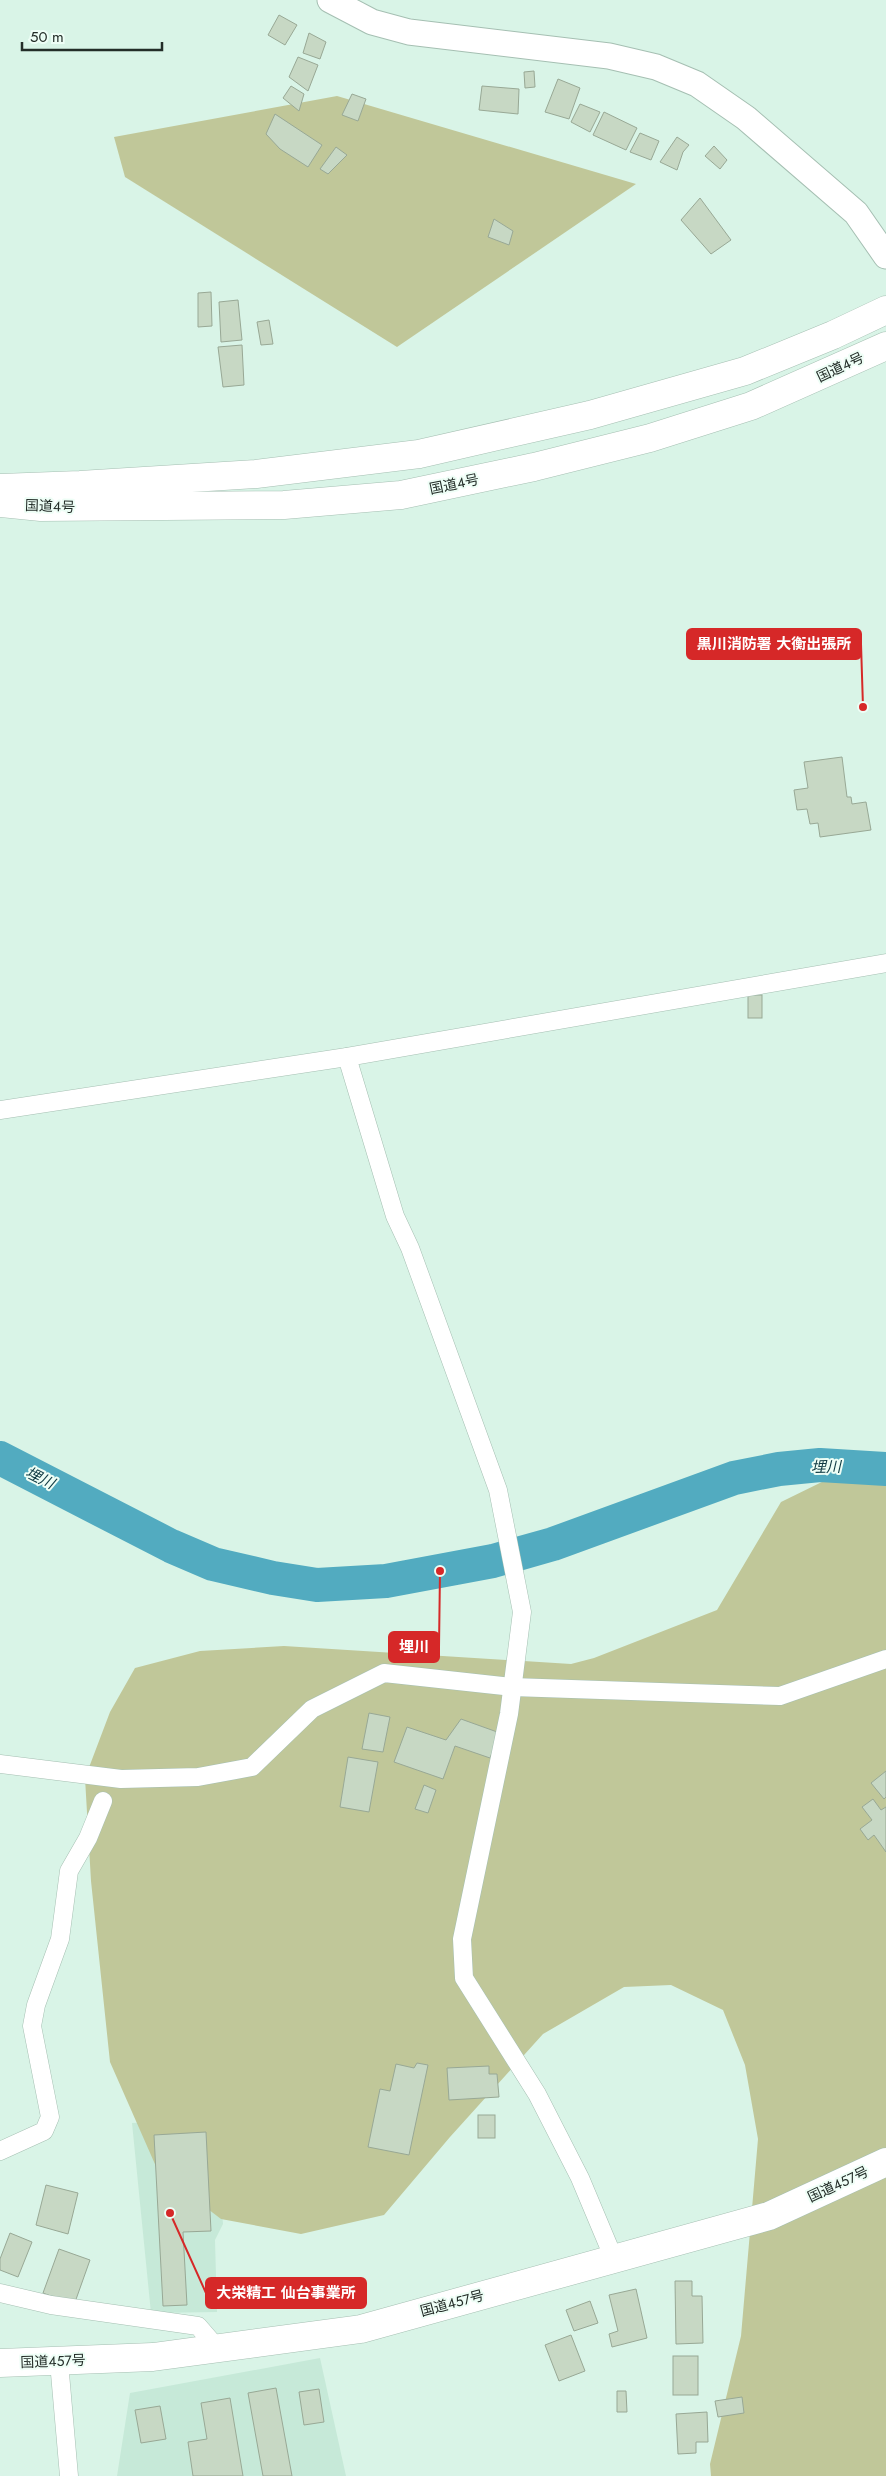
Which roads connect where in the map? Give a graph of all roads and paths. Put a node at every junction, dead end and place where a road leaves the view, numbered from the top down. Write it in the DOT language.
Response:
graph roads {
  1 [pos="330,0"];
  2 [pos="886,256"];
  3 [pos="886,310"];
  4 [pos="886,346"];
  5 [pos="0,488"];
  6 [pos="0,503"];
  7 [pos="886,963"];
  8 [pos="347,1057"];
  9 [pos="0,1110"];
  10 [pos="886,1658"];
  11 [pos="512,1687"];
  12 [pos="0,1764"];
  13 [pos="103,1801"];
  14 [pos="0,2151"];
  15 [pos="886,2162"];
  16 [pos="614,2259"];
  17 [pos="0,2294"];
  18 [pos="217,2348"];
  19 [pos="59,2362"];
  20 [pos="0,2363"];
  21 [pos="69,2476"];
  1 -- 2 [label="street"];
  3 -- 5 [label="highway, 国道4号"];
  4 -- 6 [label="highway, 国道4号"];
  7 -- 8 [label="street"];
  8 -- 9 [label="street"];
  8 -- 11 [label="street"];
  10 -- 11 [label="street"];
  11 -- 12 [label="street"];
  11 -- 16 [label="street"];
  13 -- 14 [label="street"];
  15 -- 16 [label="highway, 国道457号"];
  16 -- 18 [label="highway, 国道457号"];
  17 -- 18 [label="street"];
  18 -- 19 [label="highway, 国道457号"];
  19 -- 20 [label="highway, 国道457号"];
  19 -- 21 [label="street"];
}
